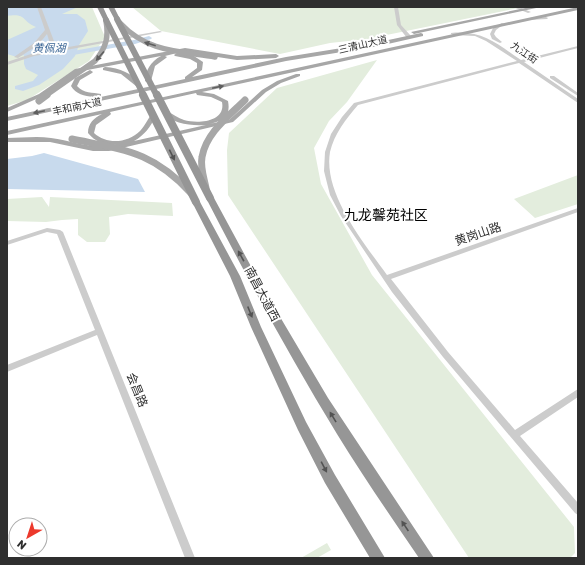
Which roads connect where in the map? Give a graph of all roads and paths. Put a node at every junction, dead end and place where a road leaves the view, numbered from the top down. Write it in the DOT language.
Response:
graph roads {
  1 [pos="38,7"];
  2 [pos="100,7"];
  3 [pos="111,7"];
  4 [pos="396,7"];
  5 [pos="515,7"];
  6 [pos="538,7"];
  7 [pos="553,7"];
  8 [pos="578,8"];
  9 [pos="526,11"];
  10 [pos="578,12"];
  11 [pos="546,18"];
  12 [pos="117,19"];
  13 [pos="525,19"];
  14 [pos="106,20"];
  15 [pos="504,23"];
  16 [pos="493,30"];
  17 [pos="47,31"];
  18 [pos="160,32"];
  19 [pos="453,34"];
  20 [pos="476,35"];
  21 [pos="407,36"];
  22 [pos="439,40"];
  23 [pos="578,47"];
  24 [pos="348,48"];
  25 [pos="55,51"];
  26 [pos="390,51"];
  27 [pos="357,55"];
  28 [pos="286,59"];
  29 [pos="523,60"];
  30 [pos="7,63"];
  31 [pos="298,70"];
  32 [pos="148,81"];
  33 [pos="172,83"];
  34 [pos="138,85"];
  35 [pos="146,89"];
  36 [pos="182,95"];
  37 [pos="578,95"];
  38 [pos="112,96"];
  39 [pos="152,101"];
  40 [pos="578,101"];
  41 [pos="126,107"];
  42 [pos="7,110"];
  43 [pos="165,112"];
  44 [pos="7,114"];
  45 [pos="152,116"];
  46 [pos="7,119"];
  47 [pos="7,133"];
  48 [pos="7,136"];
  49 [pos="7,140"];
  50 [pos="208,195"];
  51 [pos="194,198"];
  52 [pos="578,210"];
  53 [pos="7,243"];
  54 [pos="386,278"];
  55 [pos="100,331"];
  56 [pos="7,369"];
  57 [pos="578,393"];
  58 [pos="515,435"];
  59 [pos="578,510"];
  60 [pos="190,558"];
  61 [pos="378,558"];
  62 [pos="427,558"];
  1 -- 17 [label="street"];
  2 -- 14 [label="highway, 南昌大道西"];
  3 -- 12 [label="highway, 南昌大道西"];
  4 -- 21 [label="street"];
  5 -- 9 [label="street"];
  6 -- 9 [label="main road"];
  7 -- 9 [label="main road, 三清山大道"];
  8 -- 13 [label="main road, 三清山大道"];
  9 -- 21 [label="main road, 三清山大道"];
  10 -- 11 [label="main road"];
  11 -- 13 [label="street"];
  11 -- 16 [label="main road"];
  28 -- 12 [label="main road, one-way, bridge"];
  12 -- 32 [label="highway, 南昌大道西, bridge"];
  13 -- 15 [label="main road, 三清山大道"];
  14 -- 34 [label="highway, 南昌大道西, bridge"];
  14 -- 44 [label="main road, one-way, bridge"];
  15 -- 16 [label="street"];
  15 -- 19 [label="main road, 三清山大道"];
  16 -- 20 [label="main road"];
  16 -- 29 [label="street, 九江街"];
  17 -- 25 [label="street"];
  17 -- 30 [label="street"];
  18 -- 25 [label="street"];
  19 -- 20 [label="street, 九江街"];
  19 -- 22 [label="main road"];
  19 -- 27 [label="main road, 三清山大道"];
  20 -- 22 [label="main road"];
  20 -- 29 [label="street, 九江街"];
  21 -- 24 [label="main road, 三清山大道"];
  22 -- 26 [label="main road"];
  23 -- 29 [label="street"];
  24 -- 28 [label="main road, 三清山大道"];
  24 -- 42 [label="main road"];
  25 -- 30 [label="street"];
  26 -- 27 [label="main road"];
  26 -- 49 [label="main road"];
  27 -- 31 [label="main road, 三清山大道"];
  28 -- 33 [label="main road, 三清山大道"];
  29 -- 37 [label="street, 九江街"];
  29 -- 40 [label="street, 九江街"];
  29 -- 54 [label="street"];
  36 -- 31 [label="main road, 三清山大道, one-way"];
  31 -- 50 [label="main road, bridge"];
  32 -- 33 [label="main road"];
  32 -- 43 [label="highway, 南昌大道西, bridge"];
  33 -- 35 [label="main road, 三清山大道"];
  34 -- 38 [label="main road"];
  34 -- 45 [label="highway, 南昌大道西, bridge"];
  35 -- 38 [label="main road, 丰和南大道"];
  36 -- 39 [label="main road, 三清山大道"];
  36 -- 43 [label="main road"];
  38 -- 46 [label="main road, 丰和南大道, one-way"];
  39 -- 41 [label="main road, 丰和南大道"];
  41 -- 45 [label="main road"];
  41 -- 47 [label="main road, 丰和南大道"];
  43 -- 50 [label="highway, 南昌大道西, bridge"];
  45 -- 51 [label="highway, 南昌大道西, one-way, bridge"];
  48 -- 51 [label="main road, bridge"];
  62 -- 50 [label="highway, 南昌大道西, one-way"];
  51 -- 61 [label="highway, 南昌大道西, one-way"];
  52 -- 54 [label="street, 黄岗山路"];
  53 -- 55 [label="street, 会昌路"];
  54 -- 58 [label="street"];
  55 -- 56 [label="street"];
  55 -- 60 [label="street, 会昌路"];
  57 -- 58 [label="street"];
  58 -- 59 [label="street"];
}
